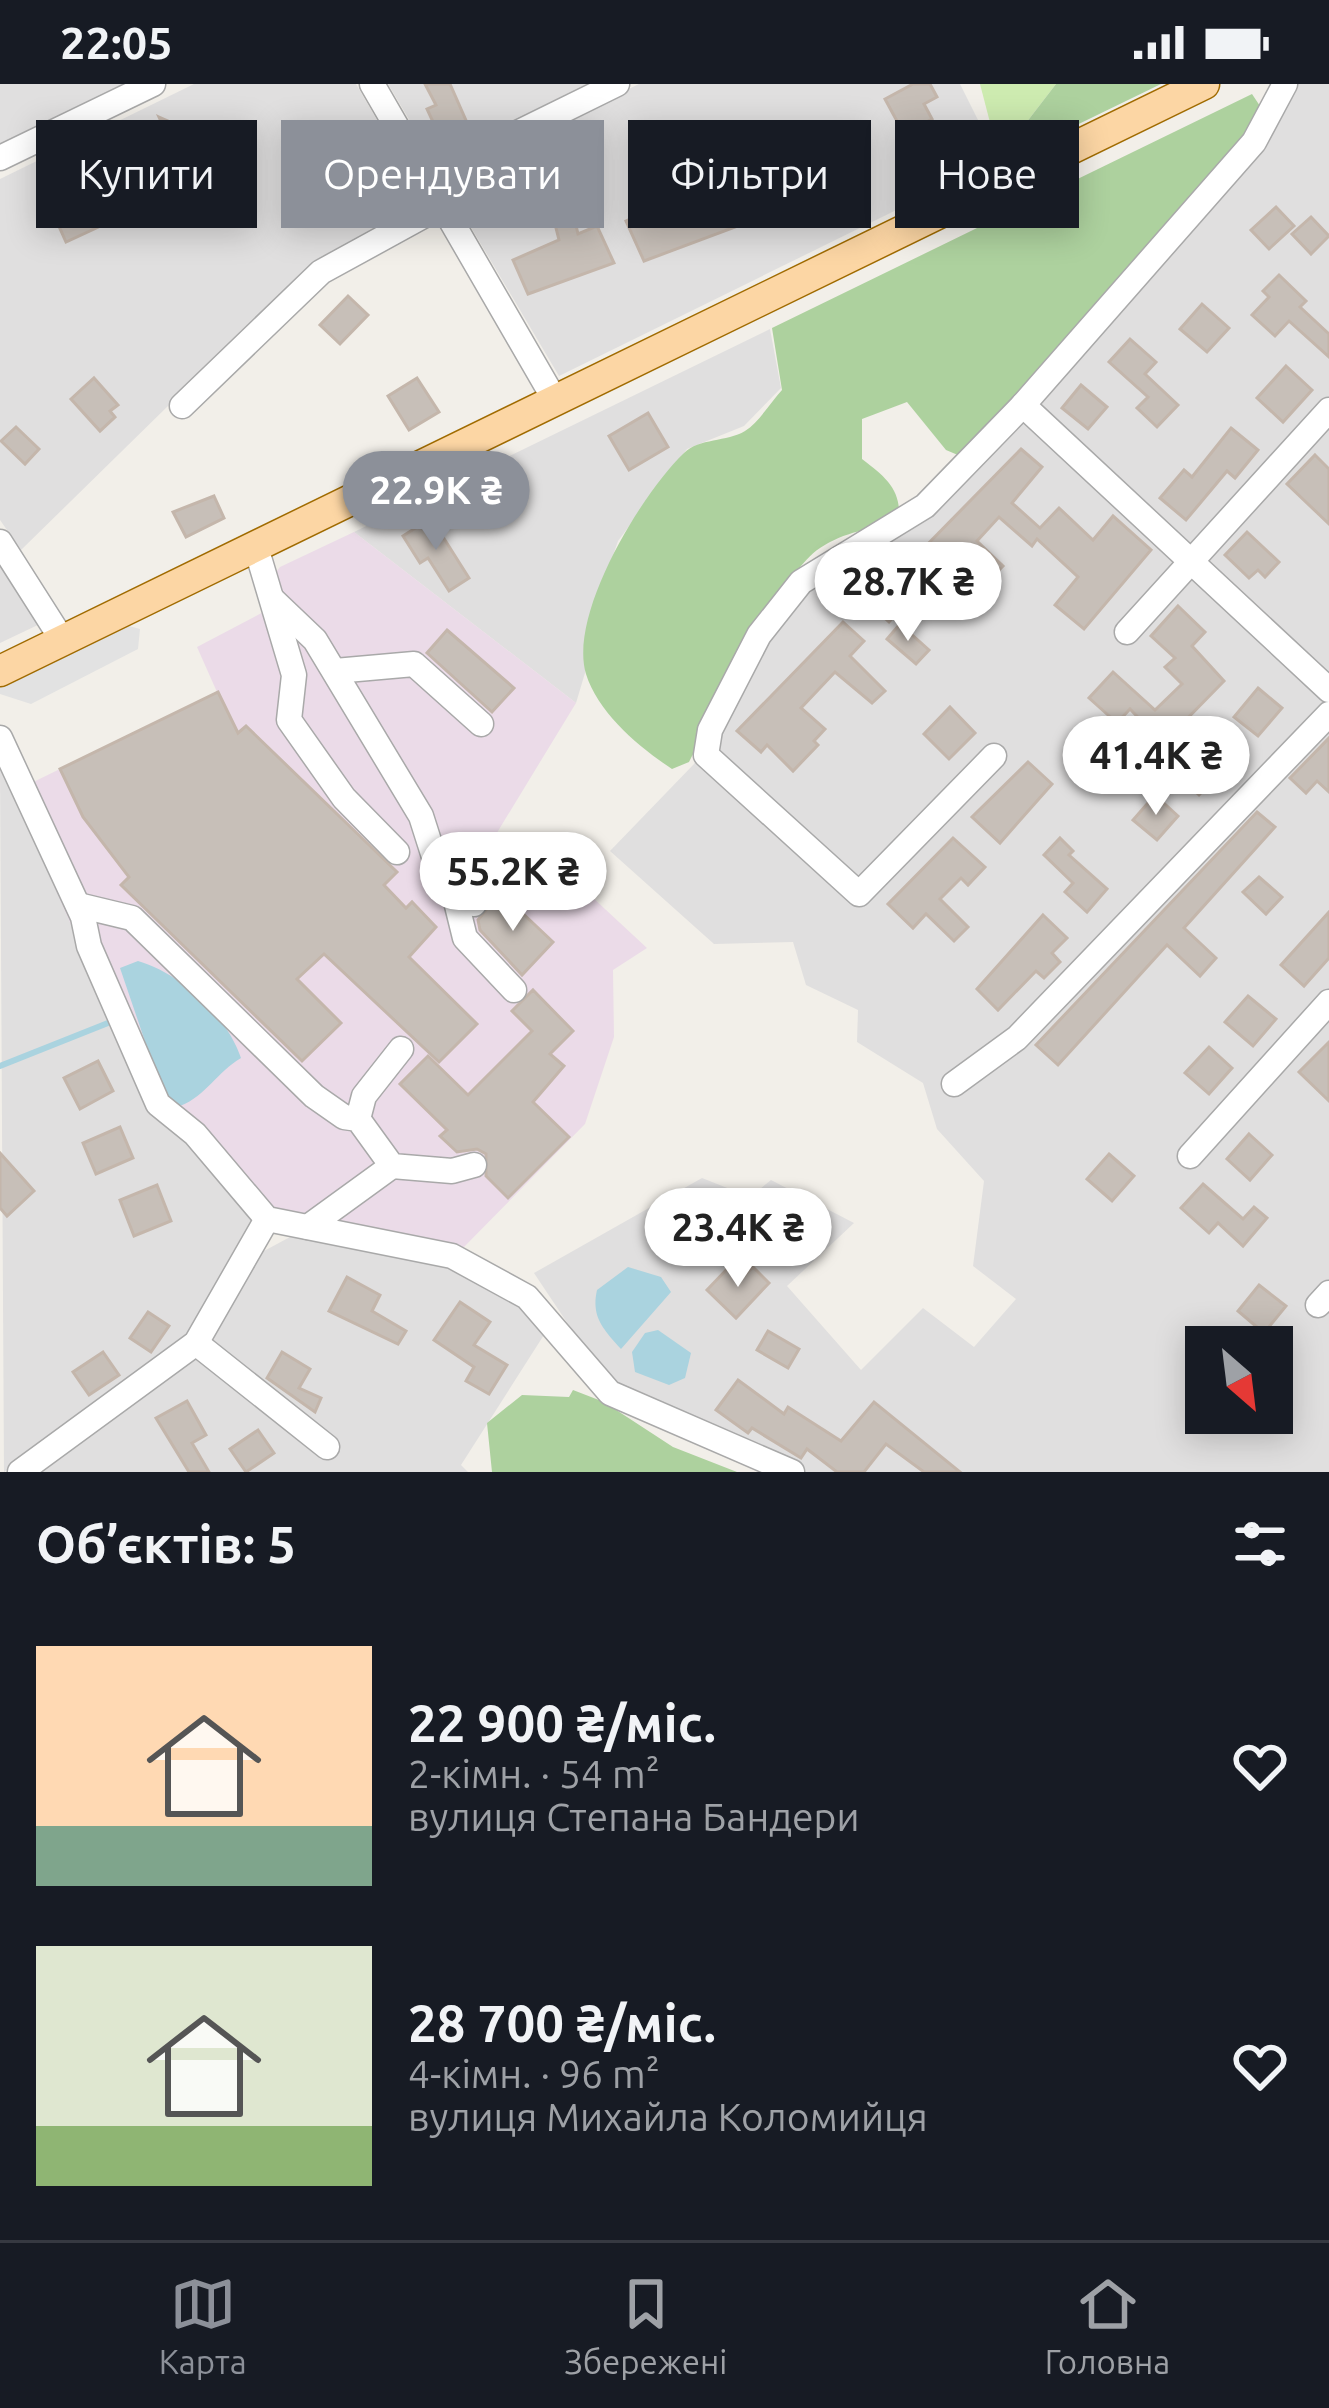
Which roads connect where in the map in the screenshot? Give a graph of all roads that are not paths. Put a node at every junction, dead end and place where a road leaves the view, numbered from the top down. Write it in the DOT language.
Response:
graph roads {
  1 [pos="153,84"];
  2 [pos="372,84"];
  3 [pos="617,84"];
  4 [pos="1204,84"];
  5 [pos="1286,84"];
  6 [pos="394,120"];
  7 [pos="544,120"];
  8 [pos="0,158"];
  9 [pos="401,228"];
  10 [pos="458,228"];
  11 [pos="556,402"];
  12 [pos="1023,405"];
  13 [pos="182,406"];
  14 [pos="1329,410"];
  15 [pos="0,542"];
  16 [pos="255,544"];
  17 [pos="1190,564"];
  18 [pos="273,600"];
  19 [pos="1126,632"];
  20 [pos="62,641"];
  21 [pos="0,671"];
  22 [pos="334,671"];
  23 [pos="1329,691"];
  24 [pos="1329,714"];
  25 [pos="481,724"];
  26 [pos="0,738"];
  27 [pos="994,756"];
  28 [pos="397,852"];
  29 [pos="450,879"];
  30 [pos="474,904"];
  31 [pos="78,905"];
  32 [pos="514,990"];
  33 [pos="1329,1002"];
  34 [pos="401,1049"];
  35 [pos="954,1084"];
  36 [pos="358,1119"];
  37 [pos="1190,1156"];
  38 [pos="474,1165"];
  39 [pos="392,1166"];
  40 [pos="267,1219"];
  41 [pos="308,1227"];
  42 [pos="196,1343"];
  43 [pos="327,1447"];
  44 [pos="20,1472"];
  45 [pos="792,1472"];
  1 -- 8 [label="street"];
  2 -- 6 [label="street"];
  3 -- 7 [label="street"];
  4 -- 11 [label="main road"];
  5 -- 12 [label="street"];
  9 -- 13 [label="street"];
  10 -- 11 [label="street"];
  11 -- 16 [label="main road"];
  12 -- 17 [label="street"];
  12 -- 27 [label="street"];
  14 -- 17 [label="street"];
  15 -- 20 [label="street"];
  16 -- 18 [label="street"];
  16 -- 20 [label="main road"];
  17 -- 19 [label="street"];
  17 -- 23 [label="street"];
  18 -- 22 [label="street"];
  18 -- 28 [label="street"];
  20 -- 21 [label="main road"];
  22 -- 25 [label="street"];
  22 -- 29 [label="street"];
  24 -- 35 [label="street"];
  26 -- 31 [label="street"];
  29 -- 30 [label="street"];
  29 -- 32 [label="street"];
  31 -- 36 [label="street"];
  31 -- 40 [label="street"];
  33 -- 37 [label="street"];
  34 -- 36 [label="street"];
  36 -- 39 [label="street"];
  38 -- 39 [label="street"];
  39 -- 41 [label="street"];
  40 -- 41 [label="street"];
  40 -- 42 [label="street"];
  41 -- 45 [label="street"];
  42 -- 43 [label="street"];
  42 -- 44 [label="street"];
}
